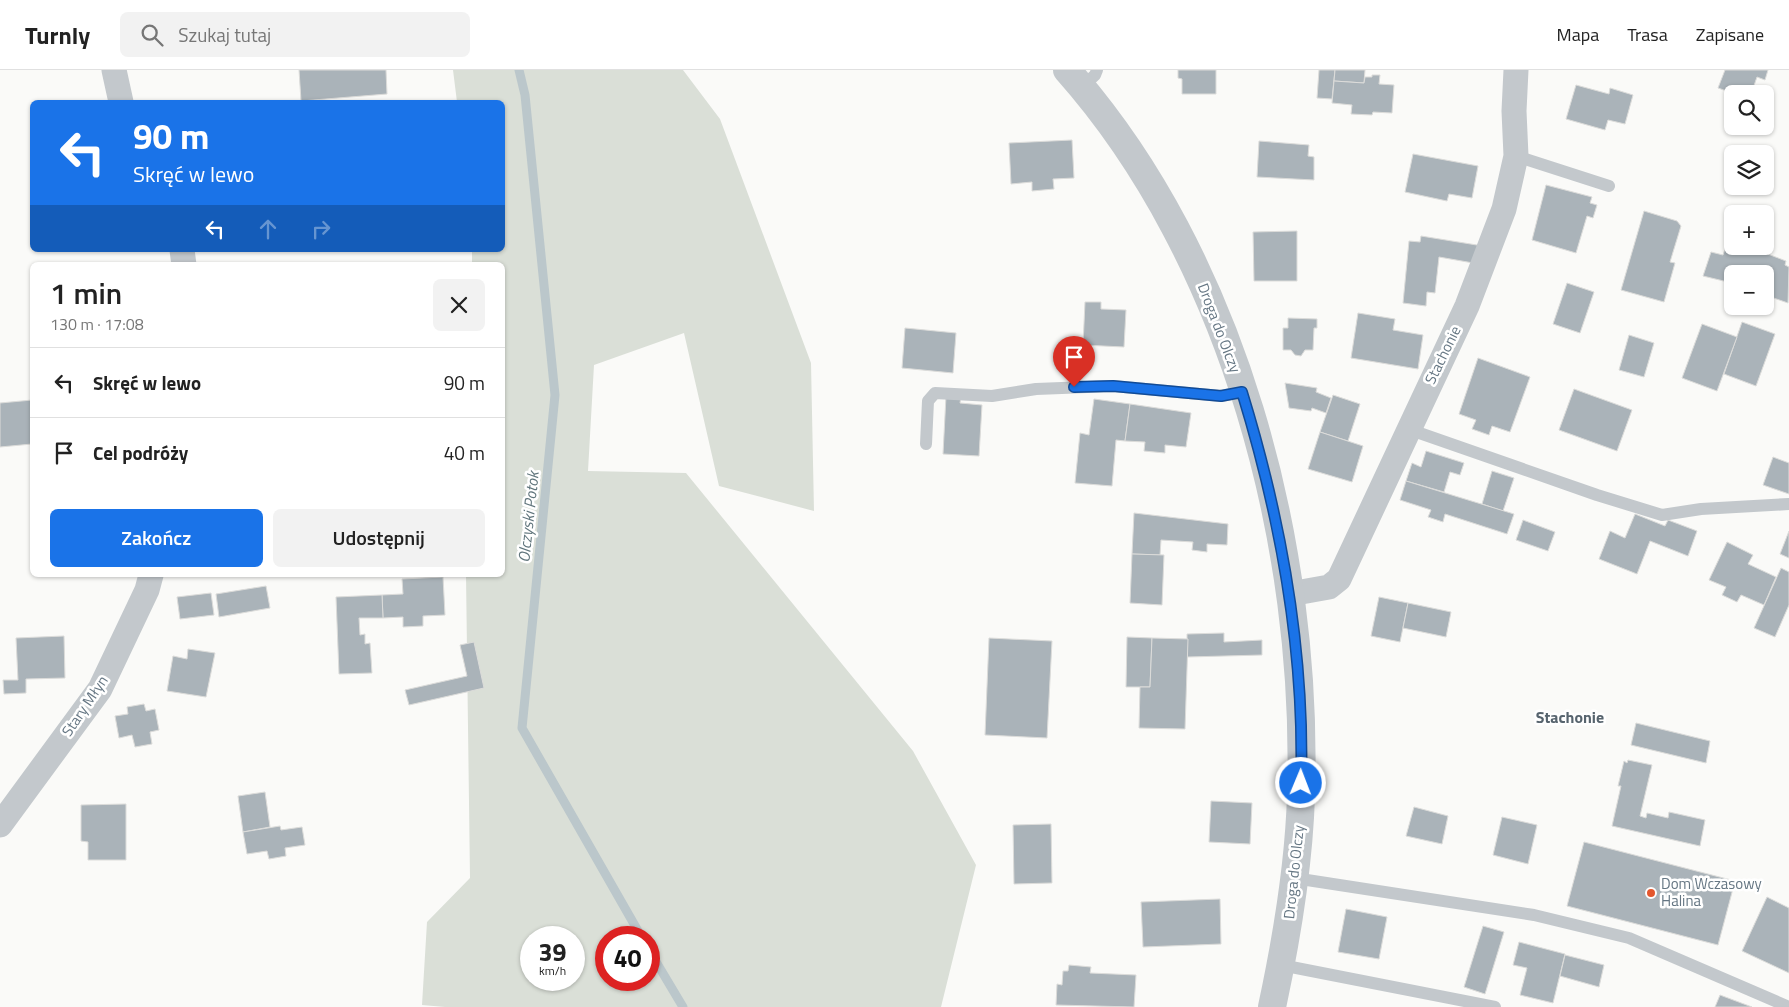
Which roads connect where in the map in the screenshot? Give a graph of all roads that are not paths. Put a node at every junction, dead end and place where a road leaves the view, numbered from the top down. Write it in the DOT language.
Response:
graph roads {
  1 [pos="114,70"];
  2 [pos="1516,70"];
  3 [pos="1082,76"];
  4 [pos="121,100"];
  5 [pos="1516,156"];
  6 [pos="1609,186"];
  7 [pos="1242,392"];
  8 [pos="1408,429"];
  9 [pos="926,444"];
  10 [pos="1789,504"];
  11 [pos="150,577"];
  12 [pos="1290,594"];
  13 [pos="0,825"];
  14 [pos="1294,878"];
  15 [pos="1281,965"];
  16 [pos="1272,1007"];
  17 [pos="1496,1007"];
  18 [pos="1789,1007"];
  1 -- 4 [label="street"];
  2 -- 5 [label="street, Stachonie"];
  3 -- 7 [label="street, Droga do Olczy"];
  5 -- 6 [label="lane"];
  5 -- 8 [label="street, Stachonie"];
  7 -- 9 [label="lane"];
  7 -- 12 [label="street, Droga do Olczy"];
  8 -- 10 [label="lane"];
  8 -- 12 [label="street, Stachonie"];
  11 -- 13 [label="street, Stary Młyn"];
  12 -- 14 [label="street, Droga do Olczy"];
  14 -- 15 [label="street, Droga do Olczy"];
  14 -- 18 [label="lane"];
  15 -- 16 [label="street, Droga do Olczy"];
  15 -- 17 [label="lane"];
}
